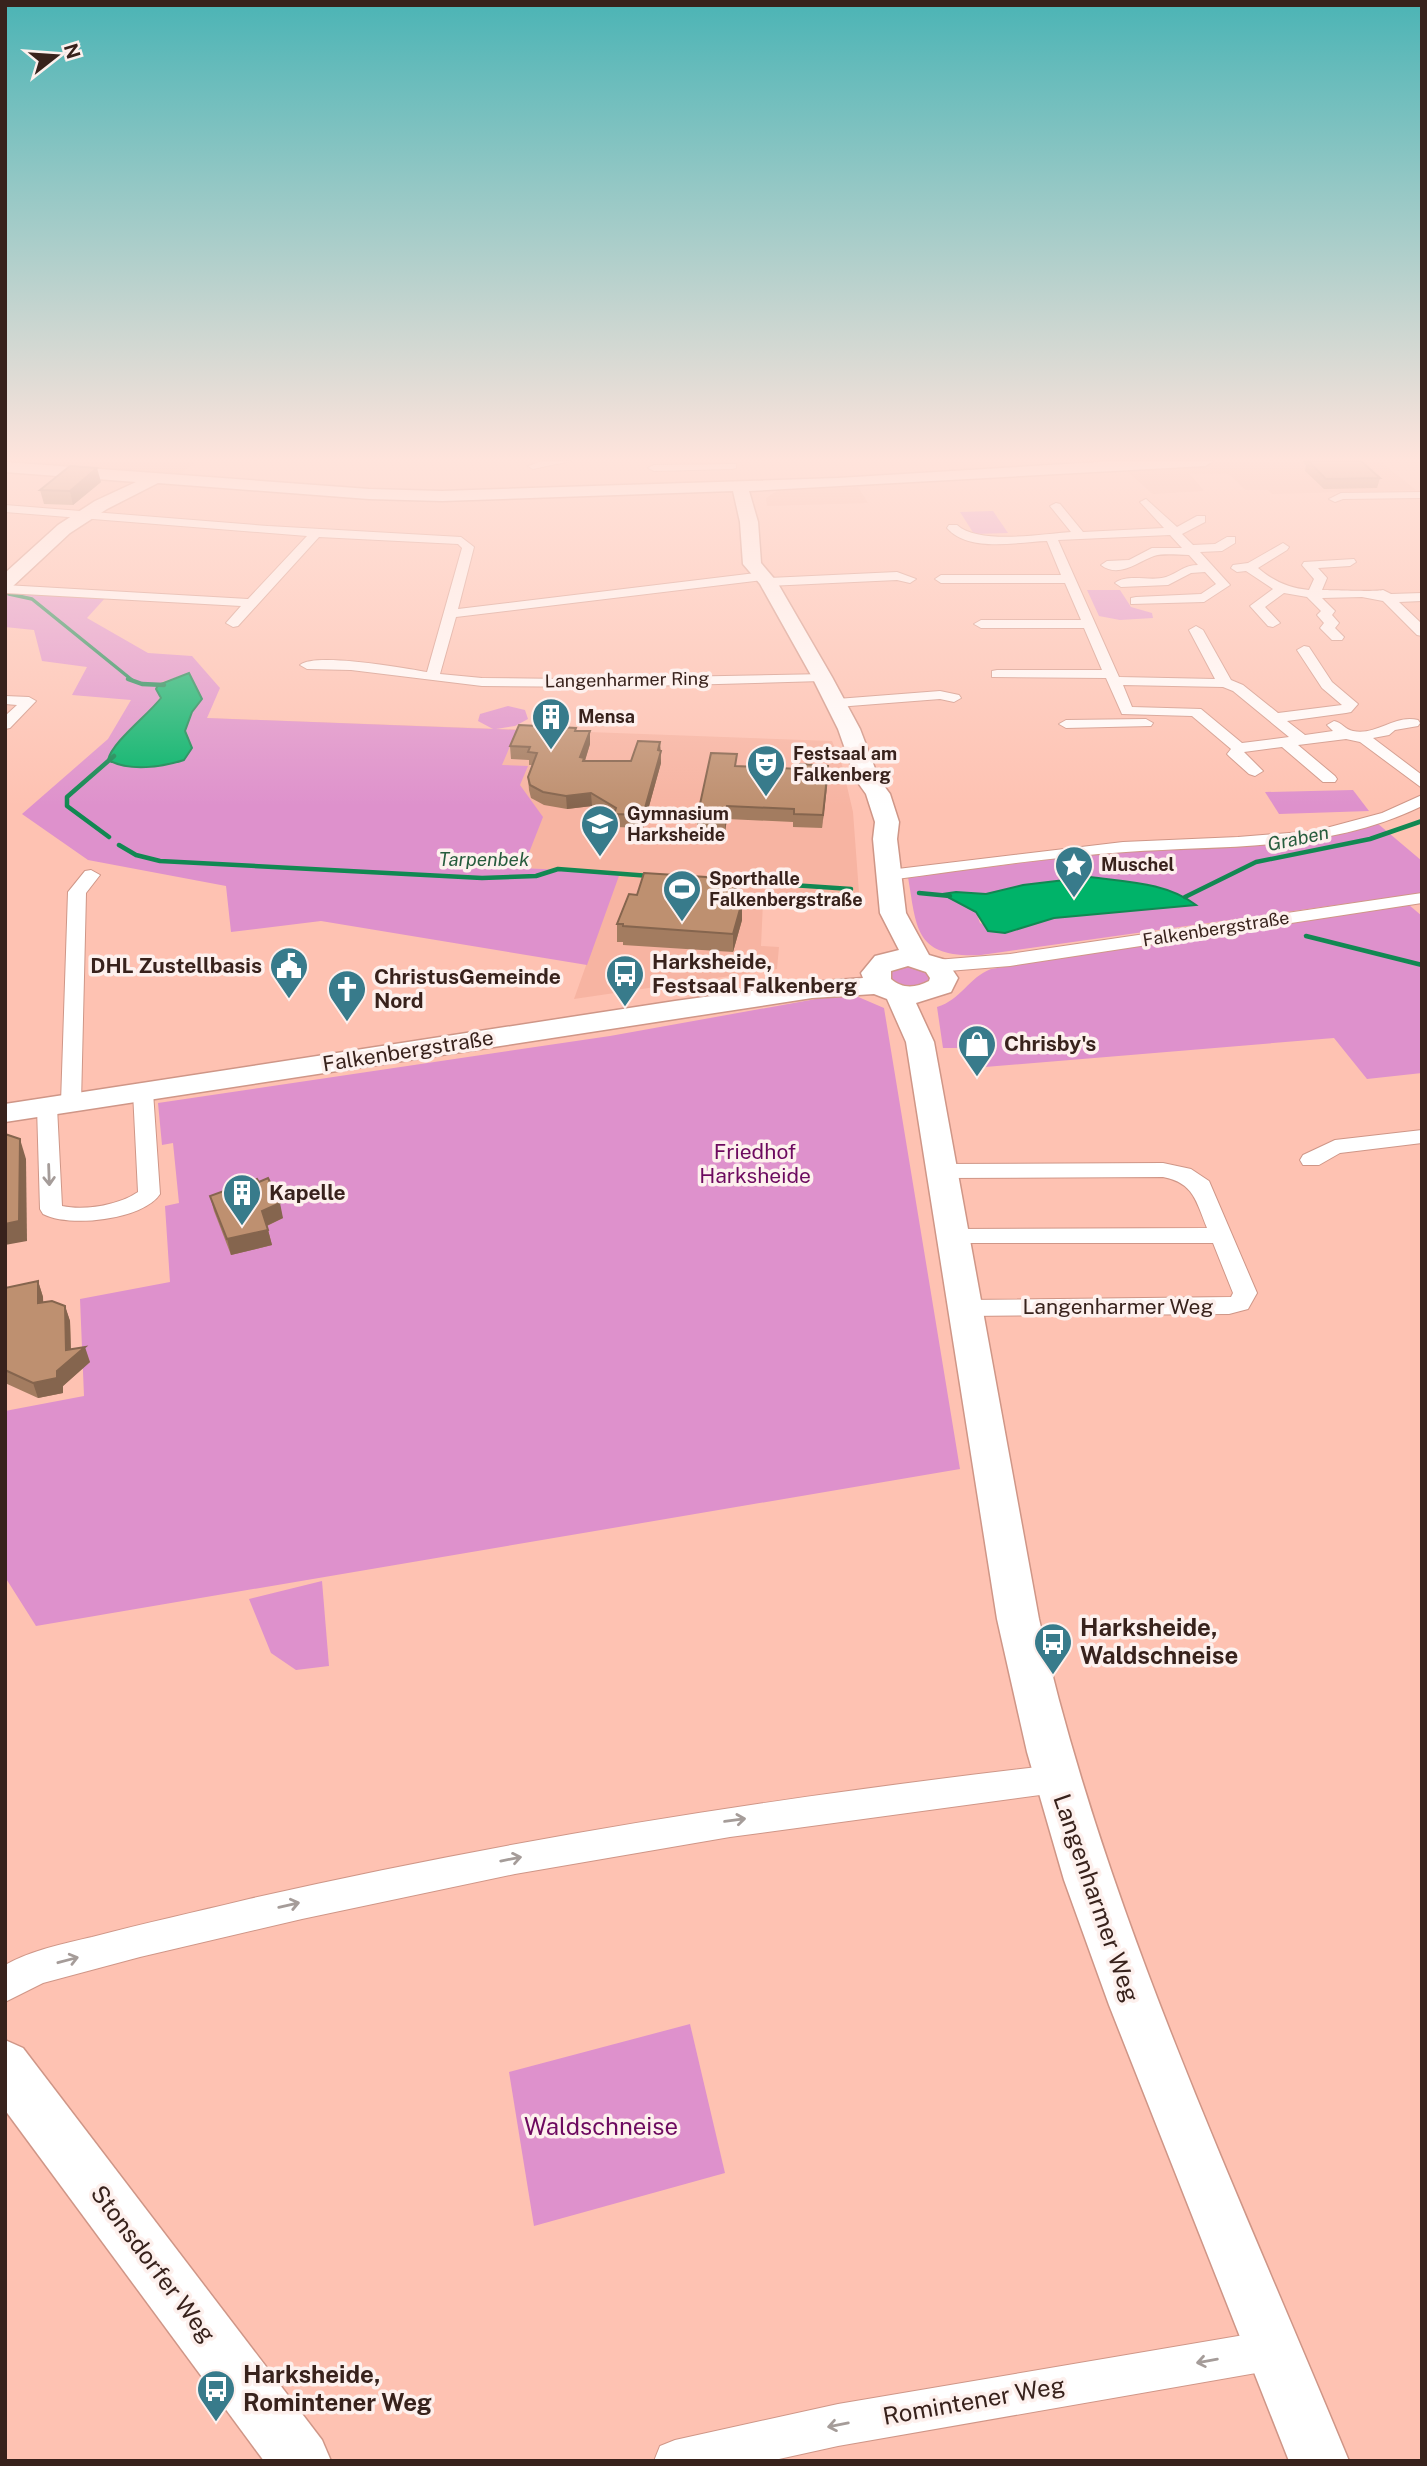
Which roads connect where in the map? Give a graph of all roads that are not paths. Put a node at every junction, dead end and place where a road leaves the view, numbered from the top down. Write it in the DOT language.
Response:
graph roads {
  1 [pos="277,576"];
  2 [pos="460,576"];
  3 [pos="763,576"];
  4 [pos="894,576"];
  5 [pos="897,576"];
  6 [pos="1069,576"];
  7 [pos="1177,576"];
  8 [pos="1216,576"];
  9 [pos="1258,576"];
  10 [pos="1319,576"];
  11 [pos="1365,578"];
  12 [pos="766,579"];
  13 [pos="910,579"];
  14 [pos="942,579"];
  15 [pos="1070,579"];
  16 [pos="1261,579"];
  17 [pos="1221,581"];
  18 [pos="1121,583"];
  19 [pos="5,589"];
  20 [pos="1282,589"];
  21 [pos="1314,594"];
  22 [pos="1422,597"];
  23 [pos="1388,598"];
  24 [pos="1136,601"];
  25 [pos="252,603"];
  26 [pos="450,614"];
  27 [pos="233,623"];
  28 [pos="1273,623"];
  29 [pos="982,624"];
  30 [pos="1089,624"];
  31 [pos="1196,631"];
  32 [pos="1422,632"];
  33 [pos="1337,637"];
  34 [pos="1304,650"];
  35 [pos="307,665"];
  36 [pos="997,674"];
  37 [pos="822,677"];
  38 [pos="432,678"];
  39 [pos="1112,678"];
  40 [pos="1156,681"];
  41 [pos="1225,683"];
  42 [pos="954,698"];
  43 [pos="5,700"];
  44 [pos="837,703"];
  45 [pos="1147,711"];
  46 [pos="1170,711"];
  47 [pos="1317,712"];
  48 [pos="1274,718"];
  49 [pos="1066,723"];
  50 [pos="1413,723"];
  51 [pos="5,725"];
  52 [pos="1350,735"];
  53 [pos="1302,740"];
  54 [pos="1285,742"];
  55 [pos="1239,748"];
  56 [pos="1422,760"];
  57 [pos="1397,764"];
  58 [pos="1255,771"];
  59 [pos="1329,779"];
  60 [pos="1422,783"];
  61 [pos="1422,800"];
  62 [pos="890,874"];
  63 [pos="91,875"];
  64 [pos="1421,899"];
  65 [pos="908,976"];
  66 [pos="143,1092"];
  67 [pos="59,1105"];
  68 [pos="5,1113"];
  69 [pos="1422,1136"];
  70 [pos="1311,1160"];
  71 [pos="940,1171"];
  72 [pos="1222,1235"];
  73 [pos="951,1237"];
  74 [pos="964,1308"];
  75 [pos="1055,1779"];
  76 [pos="5,1985"];
  77 [pos="5,2066"];
  78 [pos="1274,2350"];
  79 [pos="301,2461"];
  80 [pos="675,2461"];
  81 [pos="1319,2461"];
  1 -- 25 [label="street"];
  2 -- 26 [label="street"];
  3 -- 12 [label="main road"];
  4 -- 12 [label="street"];
  5 -- 13 [label="street"];
  6 -- 15 [label="street"];
  7 -- 18 [label="street"];
  8 -- 17 [label="street"];
  9 -- 16 [label="street"];
  10 -- 21 [label="street"];
  11 -- 23 [label="street"];
  12 -- 26 [label="street"];
  12 -- 37 [label="main road"];
  14 -- 15 [label="street"];
  15 -- 30 [label="street"];
  16 -- 17 [label="street"];
  16 -- 20 [label="street"];
  17 -- 24 [label="street"];
  19 -- 25 [label="street"];
  20 -- 21 [label="street"];
  20 -- 28 [label="street"];
  21 -- 23 [label="street"];
  21 -- 33 [label="street"];
  22 -- 23 [label="street"];
  23 -- 32 [label="street"];
  25 -- 27 [label="street"];
  26 -- 38 [label="street"];
  29 -- 30 [label="street"];
  30 -- 39 [label="street"];
  31 -- 41 [label="street"];
  34 -- 47 [label="street"];
  35 -- 38 [label="street, Langenharmer Ring"];
  36 -- 39 [label="street"];
  37 -- 38 [label="street, Langenharmer Ring"];
  37 -- 44 [label="main road"];
  39 -- 40 [label="street"];
  39 -- 45 [label="street"];
  40 -- 41 [label="street"];
  40 -- 46 [label="street"];
  41 -- 48 [label="street"];
  42 -- 44 [label="street"];
  43 -- 51 [label="street"];
  44 -- 62 [label="main road"];
  45 -- 46 [label="street"];
  45 -- 49 [label="street"];
  46 -- 55 [label="street"];
  47 -- 48 [label="street"];
  47 -- 52 [label="street"];
  48 -- 53 [label="street"];
  50 -- 52 [label="street"];
  52 -- 53 [label="street"];
  52 -- 57 [label="street"];
  53 -- 54 [label="street"];
  54 -- 55 [label="street"];
  54 -- 59 [label="street"];
  55 -- 58 [label="street"];
  56 -- 57 [label="street"];
  57 -- 60 [label="street"];
  61 -- 62 [label="street"];
  62 -- 65 [label="main road"];
  63 -- 67 [label="street"];
  64 -- 65 [label="street, Falkenbergstraße"];
  65 -- 66 [label="main road, Falkenbergstraße"];
  65 -- 71 [label="main road, Langenharmer Weg"];
  66 -- 67 [label="main road, Falkenbergstraße"];
  67 -- 66 [label="street, one-way"];
  67 -- 68 [label="main road, Falkenbergstraße"];
  69 -- 70 [label="street"];
  71 -- 72 [label="street, Langenharmer Weg"];
  71 -- 73 [label="main road, Langenharmer Weg"];
  72 -- 73 [label="street"];
  72 -- 74 [label="street, Langenharmer Weg"];
  73 -- 74 [label="main road, Langenharmer Weg"];
  74 -- 75 [label="main road, Langenharmer Weg"];
  76 -- 75 [label="street, one-way"];
  75 -- 78 [label="main road, Langenharmer Weg"];
  77 -- 79 [label="main road, Stonsdorfer Weg"];
  78 -- 80 [label="street, Romintener Weg, one-way"];
  78 -- 81 [label="main road, Langenharmer Weg"];
}
